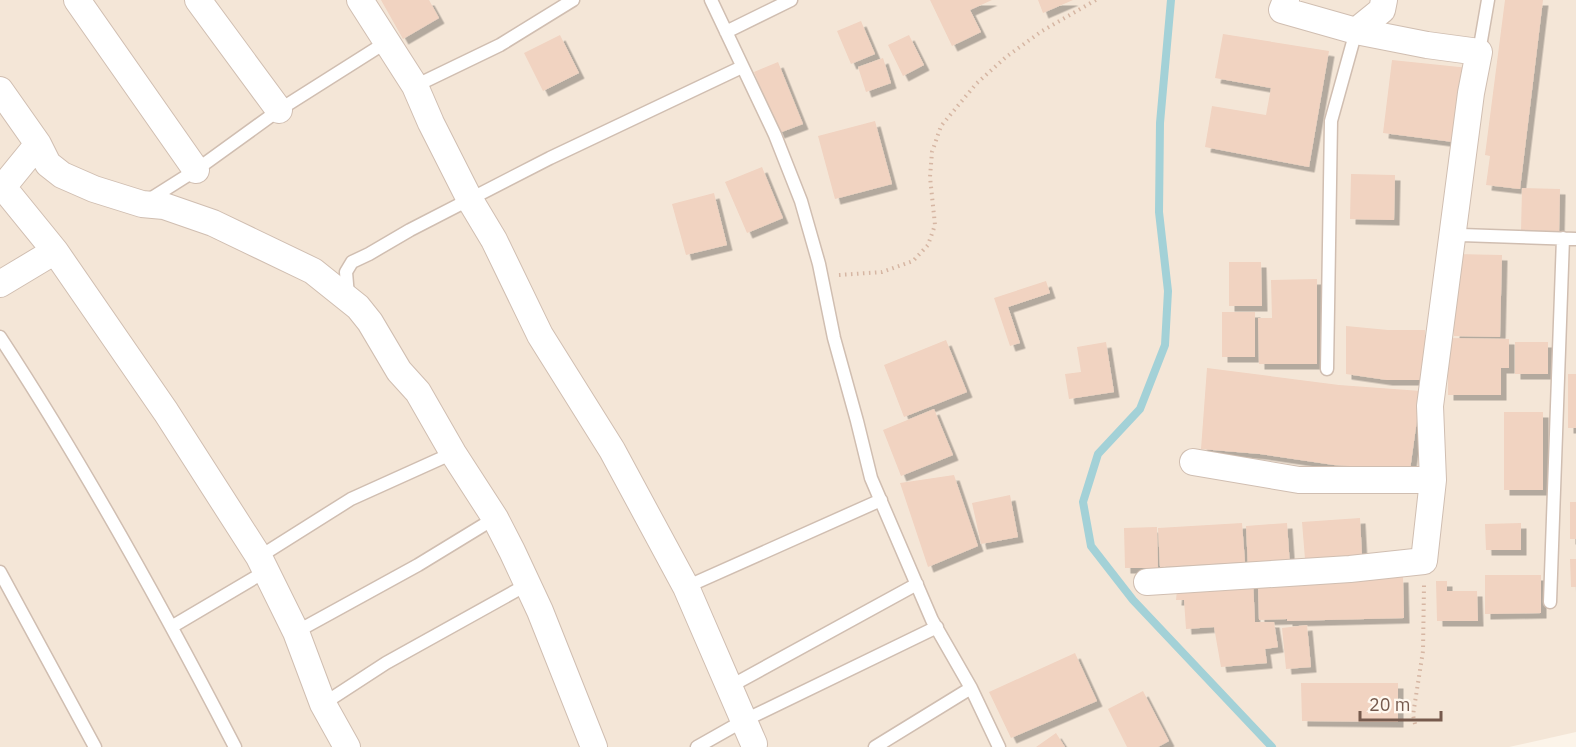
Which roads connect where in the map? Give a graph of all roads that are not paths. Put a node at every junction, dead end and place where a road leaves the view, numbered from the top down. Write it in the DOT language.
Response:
graph roads {
  1 [pos="77,0"];
  2 [pos="198,0"];
  3 [pos="360,0"];
  4 [pos="573,0"];
  5 [pos="711,0"];
  6 [pos="791,0"];
  7 [pos="1286,0"];
  8 [pos="1384,0"];
  9 [pos="1488,0"];
  10 [pos="1356,31"];
  11 [pos="726,32"];
  12 [pos="388,41"];
  13 [pos="1479,52"];
  14 [pos="742,67"];
  15 [pos="415,86"];
  16 [pos="0,90"];
  17 [pos="279,110"];
  18 [pos="38,144"];
  19 [pos="196,170"];
  20 [pos="1,187"];
  21 [pos="470,200"];
  22 [pos="142,204"];
  23 [pos="1451,237"];
  24 [pos="1563,238"];
  25 [pos="1576,239"];
  26 [pos="55,251"];
  27 [pos="0,284"];
  28 [pos="349,299"];
  29 [pos="0,337"];
  30 [pos="1327,369"];
  31 [pos="453,453"];
  32 [pos="1193,462"];
  33 [pos="1433,480"];
  34 [pos="881,500"];
  35 [pos="495,518"];
  36 [pos="263,564"];
  37 [pos="0,572"];
  38 [pos="1147,582"];
  39 [pos="528,584"];
  40 [pos="917,584"];
  41 [pos="686,587"];
  42 [pos="1550,602"];
  43 [pos="173,626"];
  44 [pos="937,627"];
  45 [pos="297,632"];
  46 [pos="729,687"];
  47 [pos="971,688"];
  48 [pos="323,704"];
  49 [pos="743,721"];
  50 [pos="754,744"];
  51 [pos="94,747"];
  52 [pos="235,747"];
  53 [pos="347,747"];
  54 [pos="594,747"];
  55 [pos="697,747"];
  56 [pos="875,747"];
  57 [pos="999,747"];
  1 -- 19 [label="street"];
  2 -- 17 [label="street"];
  3 -- 12 [label="street"];
  4 -- 15 [label="lane"];
  5 -- 11 [label="lane"];
  6 -- 11 [label="lane"];
  7 -- 10 [label="street"];
  8 -- 10 [label="street"];
  9 -- 13 [label="lane"];
  10 -- 13 [label="street"];
  10 -- 30 [label="lane"];
  11 -- 14 [label="lane"];
  12 -- 15 [label="street"];
  12 -- 17 [label="lane"];
  13 -- 23 [label="street"];
  14 -- 21 [label="lane"];
  14 -- 34 [label="lane"];
  15 -- 21 [label="street"];
  16 -- 18 [label="street"];
  17 -- 19 [label="lane"];
  18 -- 20 [label="street"];
  18 -- 22 [label="street"];
  19 -- 22 [label="lane"];
  20 -- 26 [label="street"];
  21 -- 28 [label="lane"];
  21 -- 41 [label="street"];
  22 -- 28 [label="street"];
  23 -- 24 [label="lane"];
  23 -- 33 [label="street"];
  24 -- 25 [label="lane"];
  24 -- 42 [label="lane"];
  26 -- 27 [label="street"];
  26 -- 36 [label="street"];
  28 -- 31 [label="street"];
  29 -- 43 [label="lane"];
  31 -- 35 [label="street"];
  31 -- 36 [label="lane"];
  32 -- 33 [label="street"];
  33 -- 38 [label="street"];
  34 -- 40 [label="lane"];
  34 -- 41 [label="lane"];
  35 -- 39 [label="street"];
  35 -- 45 [label="lane"];
  36 -- 43 [label="lane"];
  36 -- 45 [label="street"];
  37 -- 51 [label="lane"];
  39 -- 48 [label="lane"];
  39 -- 54 [label="street"];
  40 -- 44 [label="lane"];
  40 -- 46 [label="lane"];
  41 -- 46 [label="street"];
  43 -- 52 [label="lane"];
  44 -- 47 [label="lane"];
  44 -- 49 [label="lane"];
  45 -- 48 [label="street"];
  46 -- 49 [label="street"];
  47 -- 56 [label="lane"];
  47 -- 57 [label="lane"];
  48 -- 53 [label="street"];
  49 -- 50 [label="street"];
  49 -- 55 [label="lane"];
}
